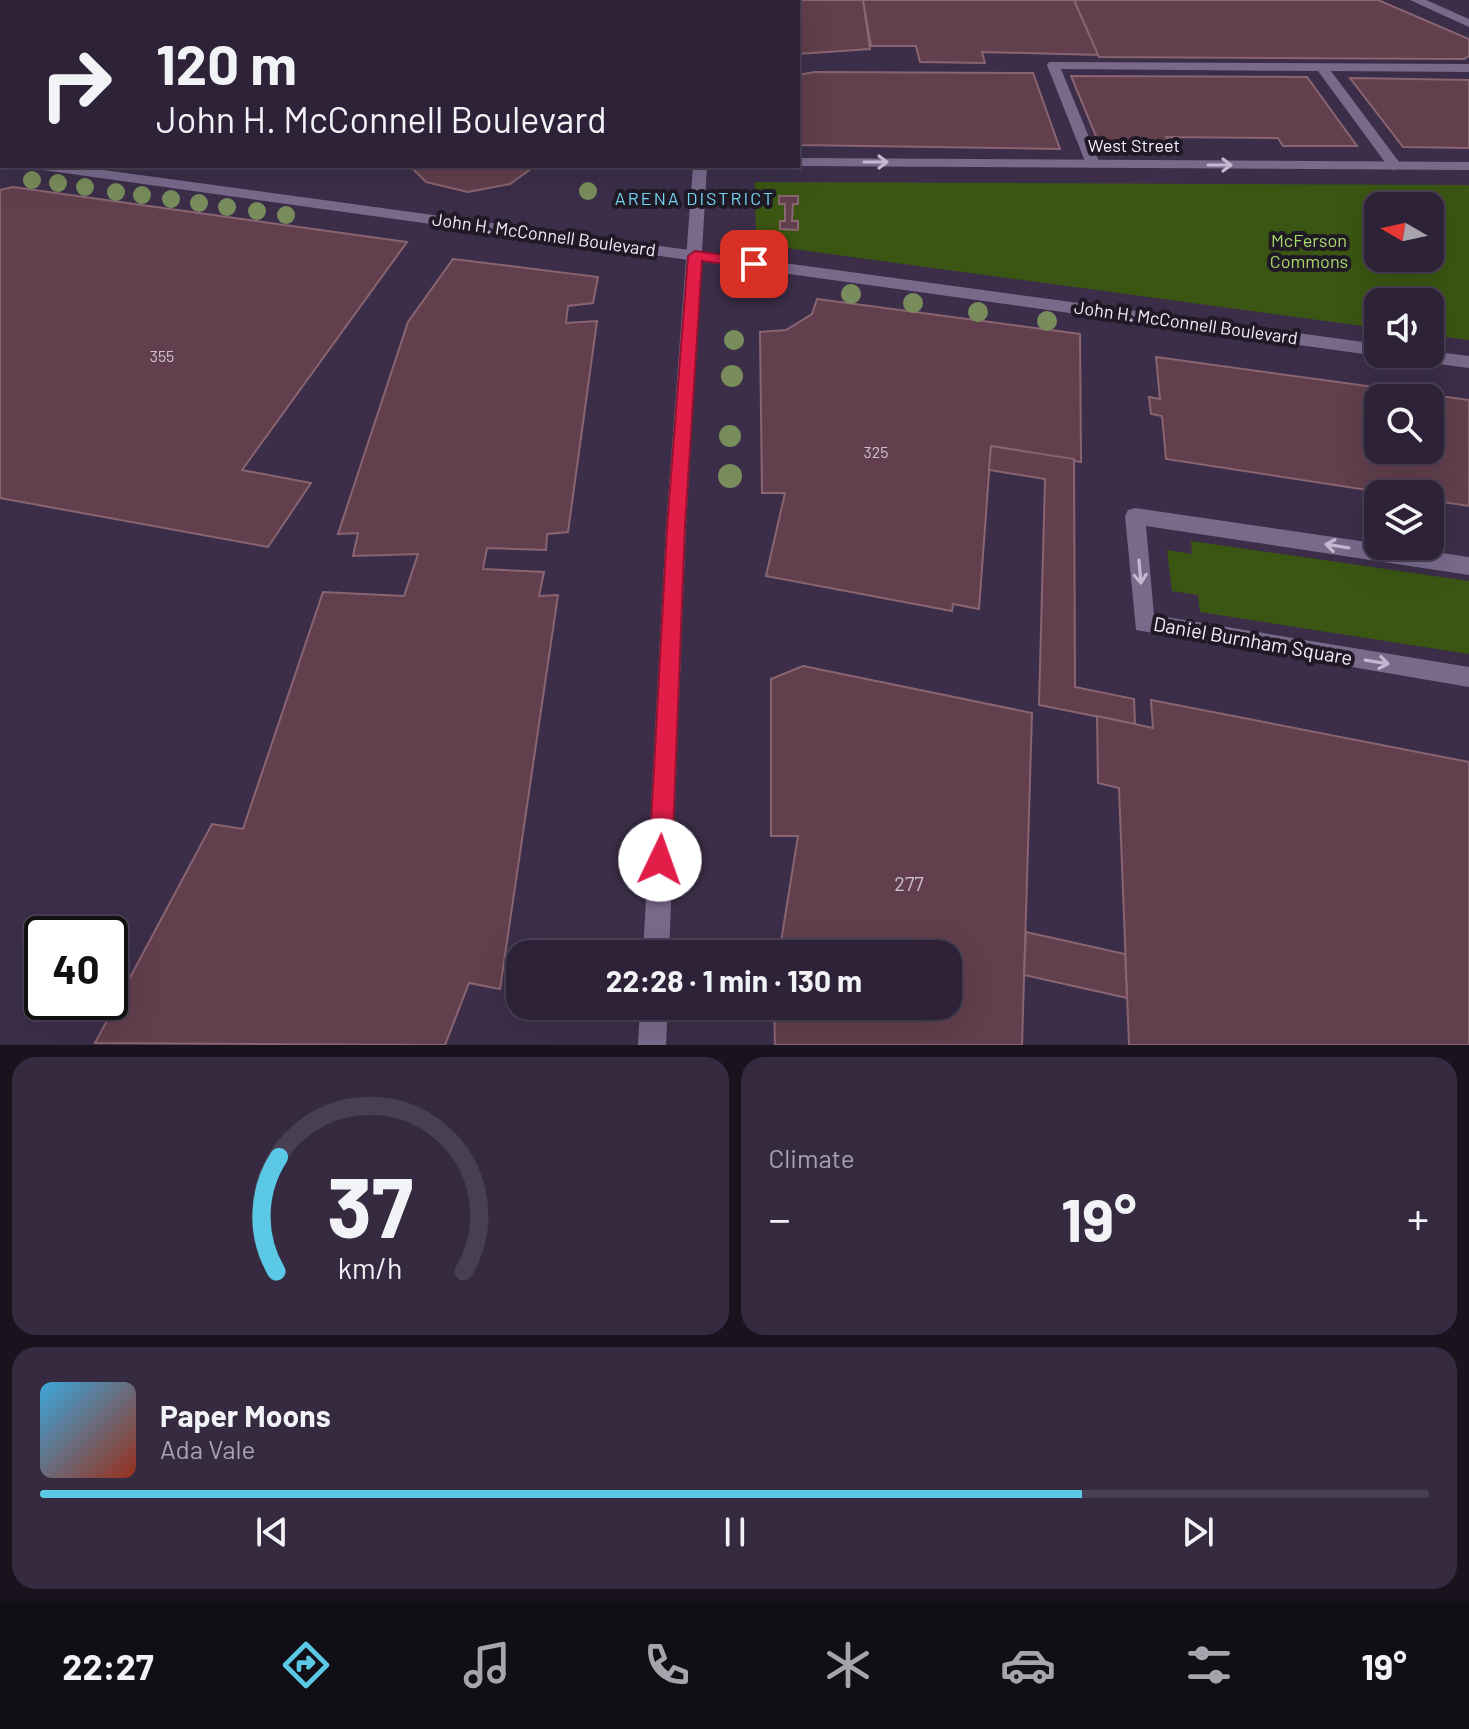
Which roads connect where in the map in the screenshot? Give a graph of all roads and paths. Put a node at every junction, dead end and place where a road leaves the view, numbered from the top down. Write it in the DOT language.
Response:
graph roads {
  1 [pos="1416,0"];
  2 [pos="1469,23"];
  3 [pos="1322,67"];
  4 [pos="1469,68"];
  5 [pos="800,162"];
  6 [pos="1093,164"];
  7 [pos="1395,166"];
  8 [pos="1469,166"];
  9 [pos="57,168"];
  10 [pos="700,168"];
  11 [pos="695,256"];
  12 [pos="1364,348"];
  13 [pos="1444,359"];
  14 [pos="1469,362"];
  15 [pos="1469,566"];
  16 [pos="1469,677"];
  17 [pos="657,940"];
  18 [pos="653,1020"];
  19 [pos="652,1045"];
  1 -- 2 [label="street"];
  3 -- 4 [label="street"];
  3 -- 6 [label="street"];
  3 -- 7 [label="street"];
  5 -- 6 [label="street, West Street, one-way"];
  6 -- 7 [label="street, West Street, one-way"];
  7 -- 8 [label="street, West Street"];
  9 -- 11 [label="street, John H. McConnell Boulevard"];
  10 -- 11 [label="street"];
  11 -- 12 [label="street, John H. McConnell Boulevard"];
  11 -- 17 [label="street"];
  13 -- 14 [label="street"];
  15 -- 16 [label="street, Daniel Burnham Square, one-way"];
  18 -- 19 [label="street"];
}
